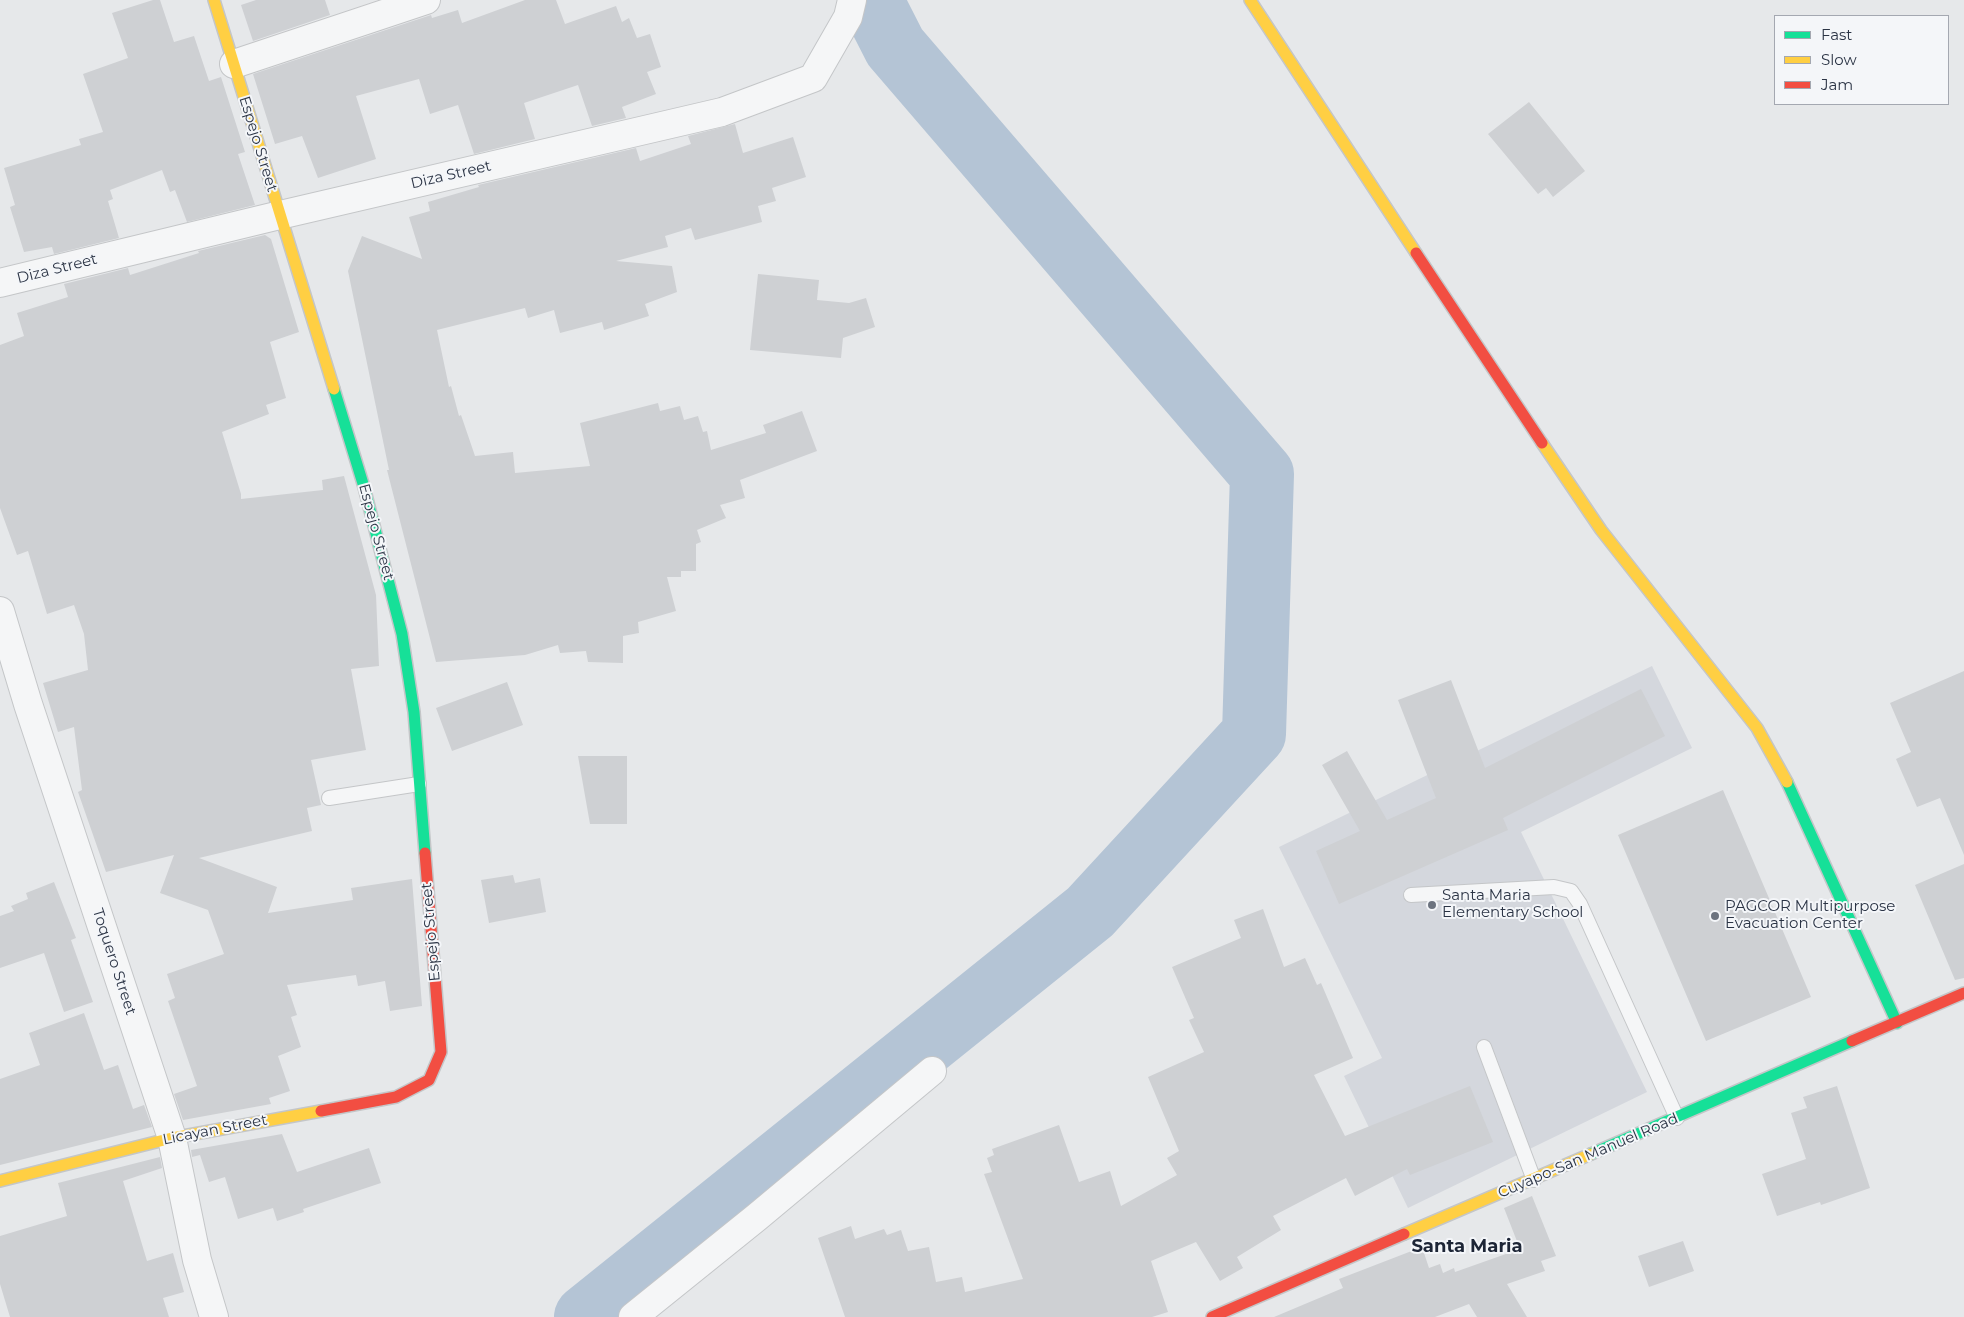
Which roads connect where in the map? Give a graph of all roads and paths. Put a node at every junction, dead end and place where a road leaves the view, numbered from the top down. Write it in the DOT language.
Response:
graph roads {
  1 [pos="214,0"];
  2 [pos="426,0"];
  3 [pos="1250,0"];
  4 [pos="850,9"];
  5 [pos="234,64"];
  6 [pos="280,215"];
  7 [pos="0,283"];
  8 [pos="0,611"];
  9 [pos="419,784"];
  10 [pos="329,798"];
  11 [pos="1411,895"];
  12 [pos="1964,994"];
  13 [pos="1897,1022"];
  14 [pos="1484,1047"];
  15 [pos="932,1071"];
  16 [pos="429,1080"];
  17 [pos="1677,1118"];
  18 [pos="172,1138"];
  19 [pos="1534,1180"];
  20 [pos="0,1181"];
  21 [pos="214,1317"];
  22 [pos="633,1317"];
  23 [pos="1212,1317"];
  1 -- 5 [label="street, Espejo Street"];
  2 -- 5 [label="street"];
  3 -- 13 [label="street"];
  4 -- 6 [label="street, Diza Street"];
  5 -- 6 [label="street, Espejo Street"];
  6 -- 7 [label="street, Diza Street"];
  6 -- 9 [label="street, Espejo Street"];
  8 -- 18 [label="street, Toquero Street"];
  9 -- 10 [label="lane"];
  9 -- 16 [label="street, Espejo Street"];
  11 -- 17 [label="lane"];
  12 -- 13 [label="street, Cuyapo-San Manuel Road"];
  13 -- 17 [label="street, Cuyapo-San Manuel Road"];
  14 -- 19 [label="lane"];
  15 -- 22 [label="street"];
  16 -- 18 [label="street, Licayan Street"];
  17 -- 19 [label="street, Cuyapo-San Manuel Road"];
  18 -- 20 [label="street, Licayan Street"];
  18 -- 21 [label="street, Toquero Street"];
  19 -- 23 [label="street, Cuyapo-San Manuel Road"];
}
